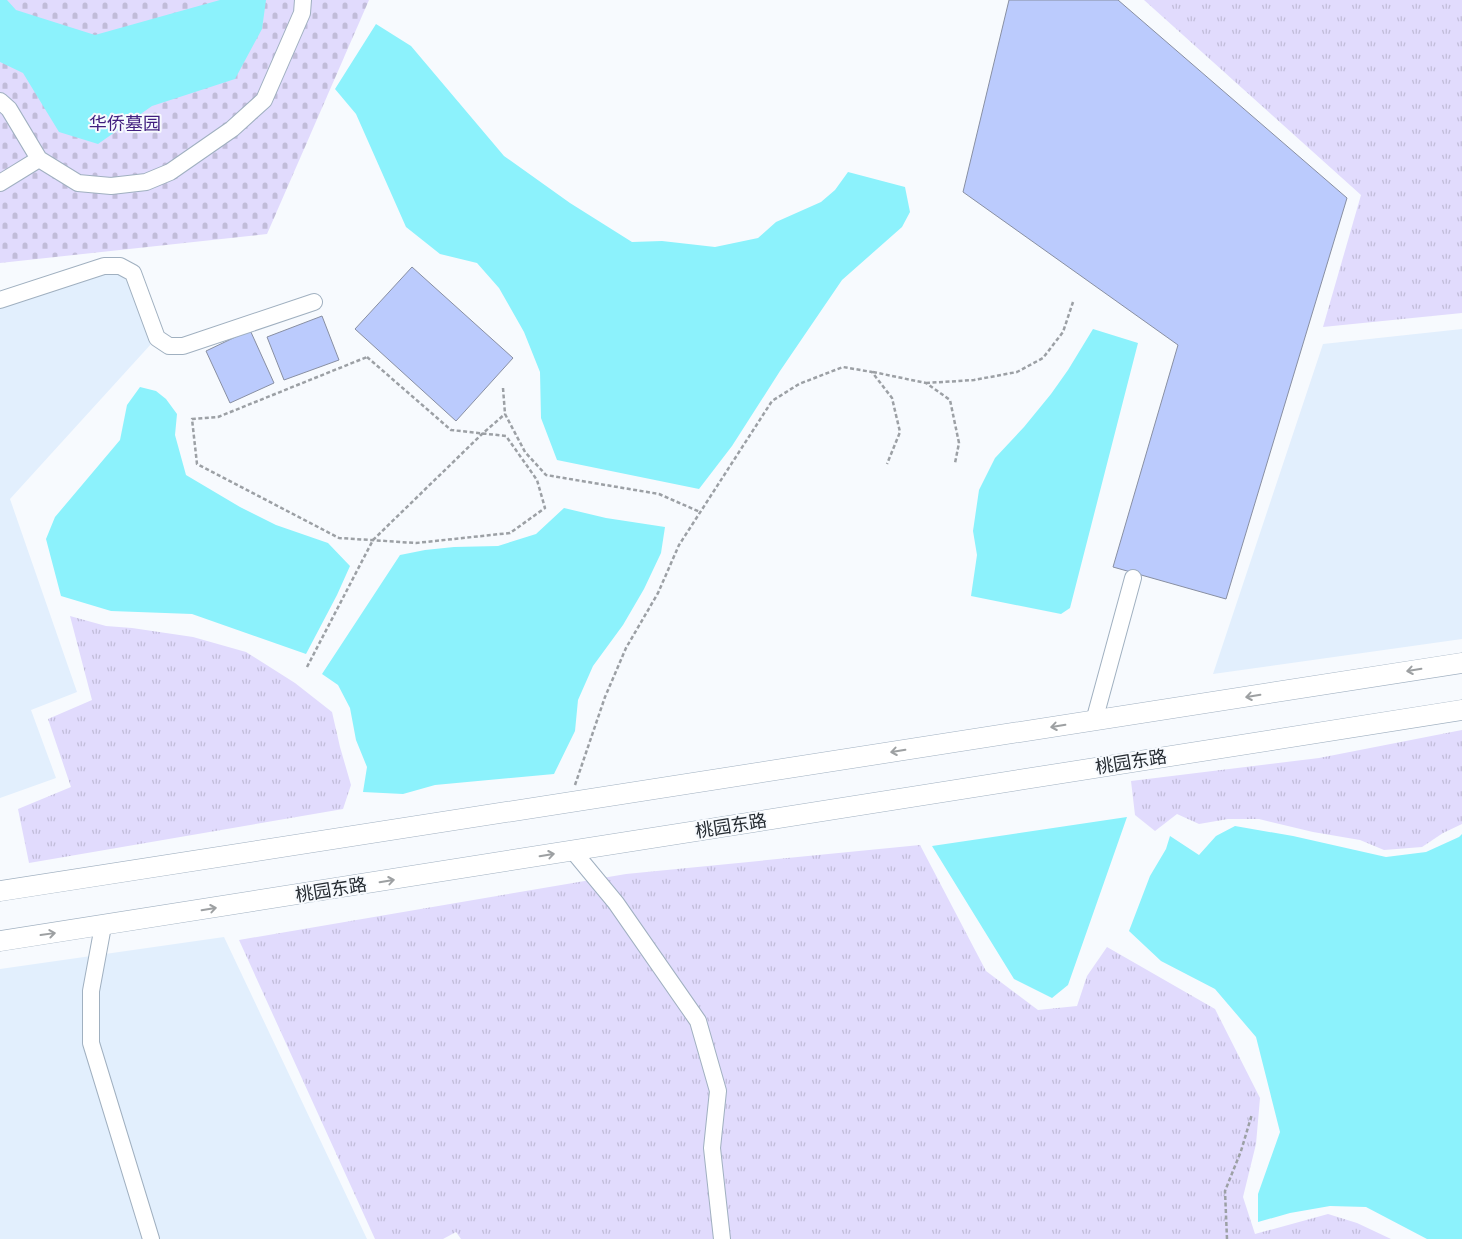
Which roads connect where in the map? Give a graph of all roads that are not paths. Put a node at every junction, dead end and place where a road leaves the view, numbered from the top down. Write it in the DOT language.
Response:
graph roads {
  1 [pos="303,0"];
  2 [pos="0,101"];
  3 [pos="39,159"];
  4 [pos="0,183"];
  5 [pos="0,300"];
  6 [pos="314,302"];
  7 [pos="1133,578"];
  8 [pos="1462,663"];
  9 [pos="1462,710"];
  10 [pos="1094,721"];
  11 [pos="573,851"];
  12 [pos="0,891"];
  13 [pos="103,926"];
  14 [pos="0,941"];
  15 [pos="152,1239"];
  16 [pos="722,1239"];
  1 -- 3 [label="street"];
  2 -- 3 [label="street"];
  3 -- 4 [label="street"];
  5 -- 6 [label="street"];
  7 -- 10 [label="street"];
  8 -- 10 [label="main road, one-way"];
  9 -- 11 [label="main road, 桃园东路"];
  10 -- 12 [label="main road, one-way"];
  13 -- 11 [label="main road, 桃园东路, one-way"];
  11 -- 16 [label="street"];
  14 -- 13 [label="main road, 桃园东路, one-way"];
  13 -- 15 [label="street"];
}
